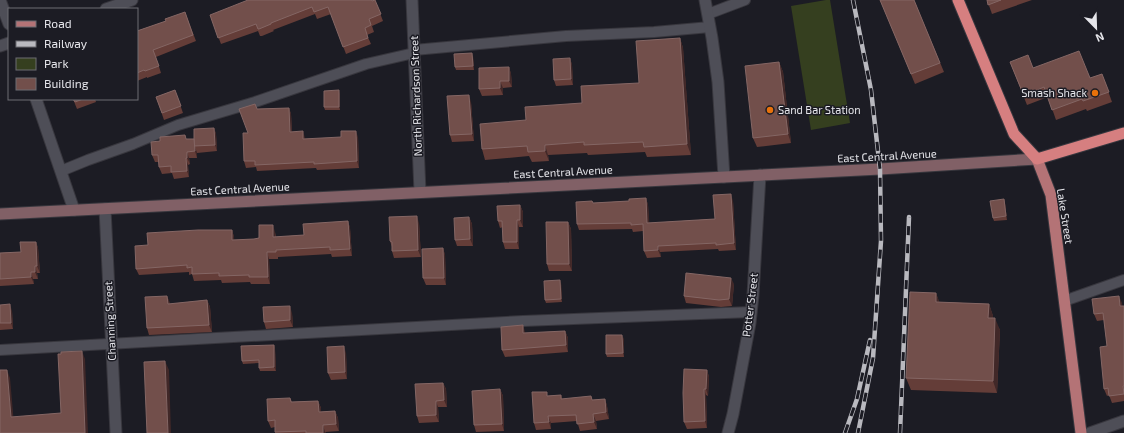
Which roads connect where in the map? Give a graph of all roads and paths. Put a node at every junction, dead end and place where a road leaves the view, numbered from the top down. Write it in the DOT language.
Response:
graph roads {
  1 [pos="0,0"];
  2 [pos="132,0"];
  3 [pos="412,0"];
  4 [pos="705,0"];
  5 [pos="745,0"];
  6 [pos="958,0"];
  7 [pos="109,8"];
  8 [pos="708,14"];
  9 [pos="8,21"];
  10 [pos="710,26"];
  11 [pos="414,52"];
  12 [pos="36,100"];
  13 [pos="1124,133"];
  14 [pos="1037,159"];
  15 [pos="61,171"];
  16 [pos="760,175"];
  17 [pos="724,177"];
  18 [pos="420,192"];
  19 [pos="105,209"];
  20 [pos="74,210"];
  21 [pos="0,214"];
  22 [pos="1124,280"];
  23 [pos="1064,301"];
  24 [pos="751,312"];
  25 [pos="111,343"];
  26 [pos="0,350"];
  27 [pos="1124,421"];
  28 [pos="116,433"];
  29 [pos="728,433"];
  30 [pos="1081,433"];
  31 [pos="1090,433"];
  1 -- 9 [label="street"];
  2 -- 7 [label="street"];
  3 -- 11 [label="street, North Richardson Street"];
  4 -- 8 [label="street"];
  5 -- 8 [label="lane"];
  6 -- 14 [label="highway, Lake Street"];
  8 -- 10 [label="street"];
  10 -- 11 [label="lane"];
  10 -- 17 [label="street"];
  11 -- 15 [label="lane"];
  11 -- 18 [label="street, North Richardson Street"];
  12 -- 15 [label="street"];
  13 -- 14 [label="highway, East Central Avenue"];
  14 -- 16 [label="main road, East Central Avenue"];
  14 -- 23 [label="main road, Lake Street"];
  15 -- 20 [label="street"];
  16 -- 17 [label="main road, East Central Avenue"];
  16 -- 24 [label="street, Potter Street"];
  17 -- 18 [label="main road, East Central Avenue"];
  18 -- 19 [label="main road, East Central Avenue"];
  19 -- 20 [label="main road, East Central Avenue"];
  19 -- 25 [label="street, Channing Street"];
  20 -- 21 [label="main road, East Central Avenue"];
  22 -- 23 [label="lane"];
  23 -- 30 [label="main road, Lake Street"];
  24 -- 25 [label="lane"];
  24 -- 29 [label="street, Potter Street"];
  25 -- 26 [label="lane"];
  25 -- 28 [label="street, Channing Street"];
  27 -- 31 [label="street"];
}
